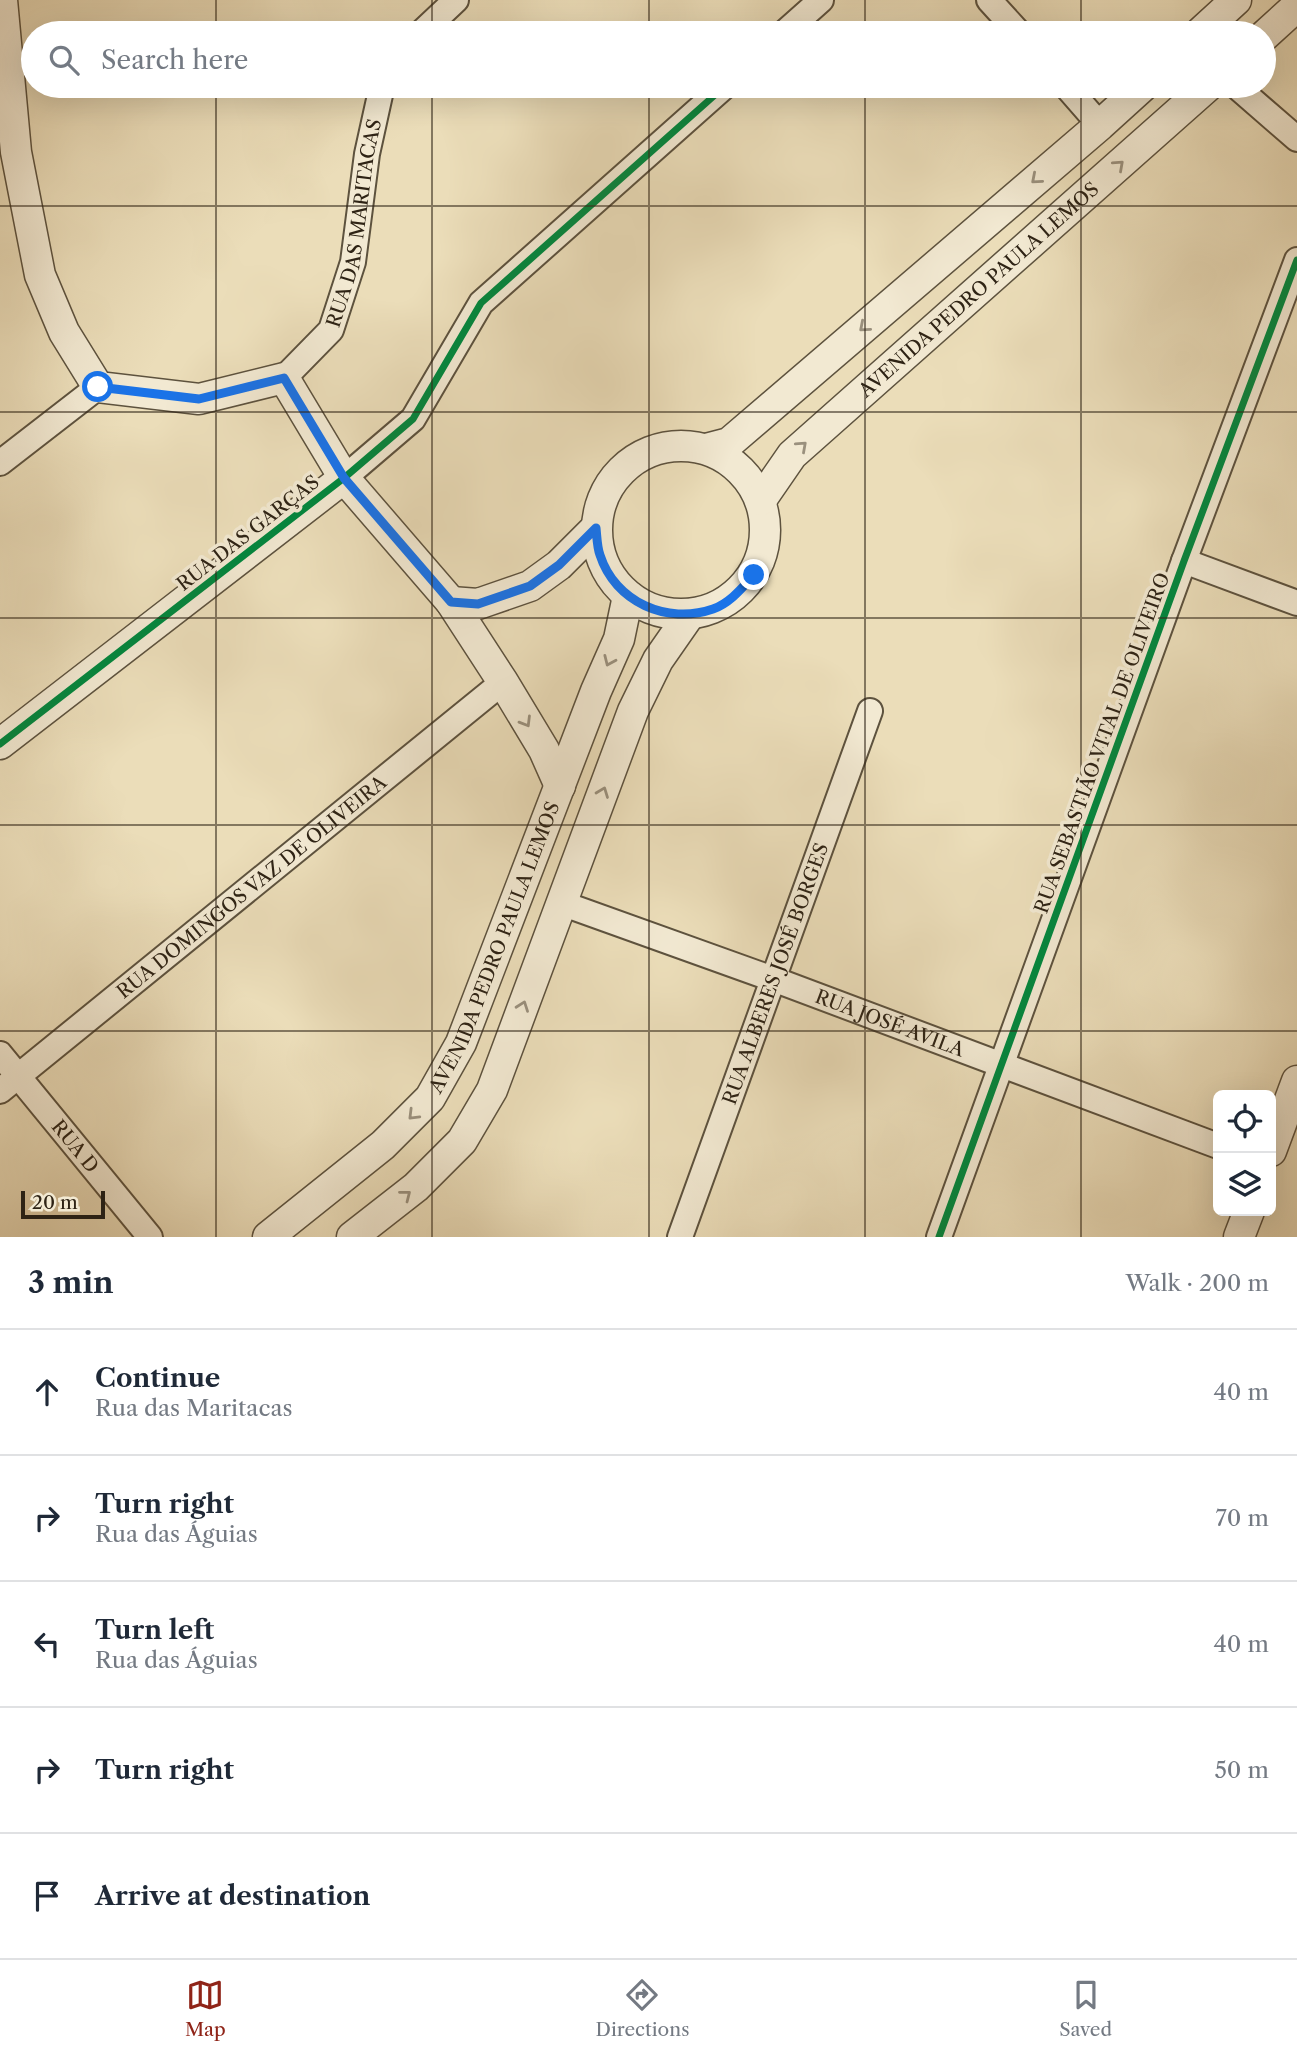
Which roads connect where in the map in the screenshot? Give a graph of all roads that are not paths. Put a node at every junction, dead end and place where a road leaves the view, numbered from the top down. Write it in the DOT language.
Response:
graph roads {
  1 [pos="2,0"];
  2 [pos="456,0"];
  3 [pos="821,0"];
  4 [pos="989,0"];
  5 [pos="1236,0"];
  6 [pos="1297,6"];
  7 [pos="434,21"];
  8 [pos="797,21"];
  9 [pos="1007,21"];
  10 [pos="1213,21"];
  11 [pos="1276,25"];
  12 [pos="379,98"];
  13 [pos="712,98"];
  14 [pos="1076,98"];
  15 [pos="1130,98"];
  16 [pos="1194,98"];
  17 [pos="1250,98"];
  18 [pos="1100,125"];
  19 [pos="1297,139"];
  20 [pos="8,158"];
  21 [pos="1297,260"];
  22 [pos="284,378"];
  23 [pos="98,387"];
  24 [pos="706,449"];
  25 [pos="0,463"];
  26 [pos="344,478"];
  27 [pos="761,500"];
  28 [pos="596,528"];
  29 [pos="1184,561"];
  30 [pos="628,596"];
  31 [pos="451,602"];
  32 [pos="1297,603"];
  33 [pos="690,614"];
  34 [pos="503,682"];
  35 [pos="870,711"];
  36 [pos="0,744"];
  37 [pos="560,786"];
  38 [pos="561,903"];
  39 [pos="773,979"];
  40 [pos="0,1054"];
  41 [pos="1002,1065"];
  42 [pos="1297,1081"];
  43 [pos="9,1084"];
  44 [pos="1276,1138"];
  45 [pos="1213,1144"];
  46 [pos="1247,1216"];
  47 [pos="150,1237"];
  48 [pos="268,1237"];
  49 [pos="352,1237"];
  50 [pos="680,1237"];
  51 [pos="939,1237"];
  52 [pos="1239,1237"];
  1 -- 20 [label="street"];
  2 -- 7 [label="street"];
  3 -- 8 [label="street"];
  4 -- 9 [label="street"];
  5 -- 10 [label="street"];
  6 -- 11 [label="street"];
  12 -- 22 [label="street, RUA DAS MARITACAS"];
  13 -- 26 [label="street, RUA DAS GARÇAS"];
  14 -- 18 [label="street"];
  15 -- 18 [label="street"];
  27 -- 16 [label="street, AVENIDA PEDRO PAULA LEMOS, one-way"];
  17 -- 19 [label="street"];
  18 -- 24 [label="street, one-way"];
  20 -- 23 [label="street"];
  21 -- 29 [label="street, RUA SEBASTIÃO VITAL DE OLIVEIRO"];
  22 -- 23 [label="street"];
  22 -- 26 [label="street"];
  23 -- 25 [label="street"];
  24 -- 27 [label="street"];
  24 -- 28 [label="street"];
  26 -- 31 [label="street"];
  26 -- 36 [label="street, RUA DAS GARÇAS"];
  27 -- 33 [label="street"];
  28 -- 30 [label="street"];
  28 -- 31 [label="street"];
  29 -- 32 [label="street"];
  29 -- 41 [label="street, RUA SEBASTIÃO VITAL DE OLIVEIRO"];
  30 -- 33 [label="street"];
  30 -- 37 [label="street, AVENIDA PEDRO PAULA LEMOS, one-way"];
  31 -- 34 [label="street"];
  38 -- 33 [label="street, one-way"];
  34 -- 37 [label="street, one-way"];
  34 -- 43 [label="street, RUA DOMINGOS VAZ DE OLIVEIRA"];
  35 -- 39 [label="street, RUA ALBERES JOSÉ BORGES"];
  37 -- 48 [label="street, AVENIDA PEDRO PAULA LEMOS, one-way"];
  38 -- 39 [label="street, RUA JOSÉ AVILA"];
  49 -- 38 [label="street, one-way"];
  39 -- 41 [label="street, RUA JOSÉ AVILA"];
  39 -- 50 [label="street, RUA ALBERES JOSÉ BORGES"];
  40 -- 43 [label="street, RUA D"];
  41 -- 45 [label="street, RUA JOSÉ AVILA"];
  41 -- 51 [label="street, RUA SEBASTIÃO VITAL DE OLIVEIRO"];
  42 -- 44 [label="street"];
  43 -- 47 [label="street, RUA D"];
  46 -- 52 [label="street"];
}
